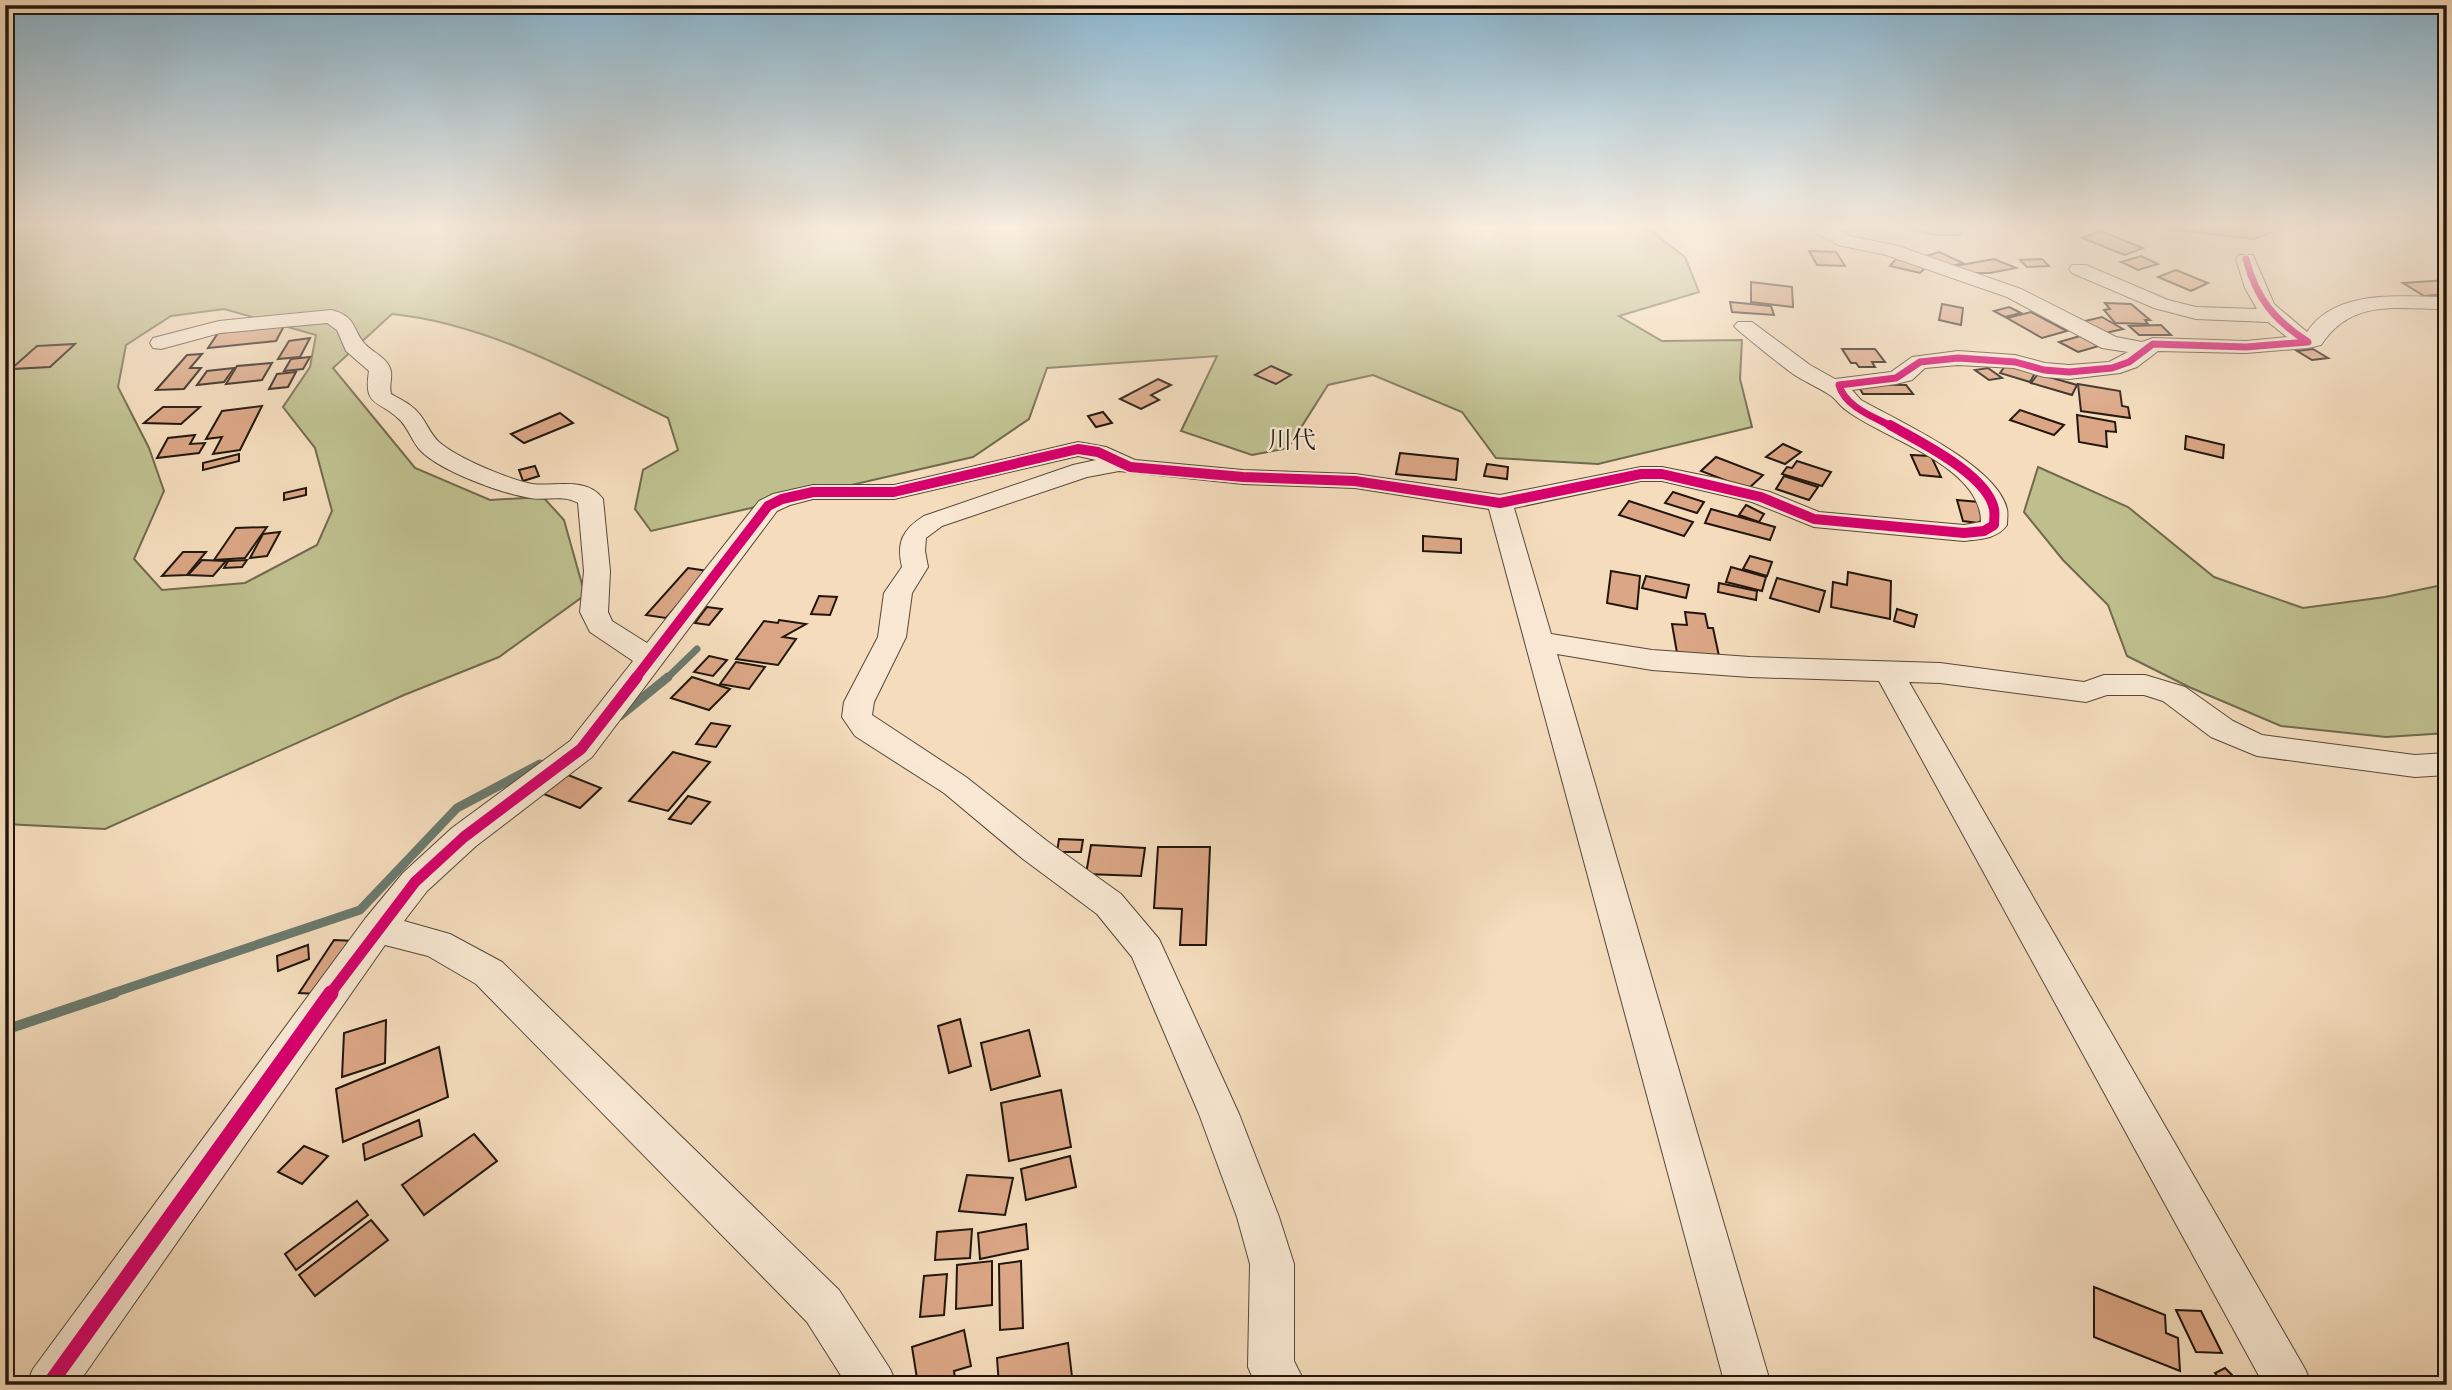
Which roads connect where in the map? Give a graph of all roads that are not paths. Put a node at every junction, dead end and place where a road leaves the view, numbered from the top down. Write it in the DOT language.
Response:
graph roads {
  1 [pos="2004,290"];
  2 [pos="2128,290"];
  3 [pos="2253,290"];
  4 [pos="2447,303"];
  5 [pos="2273,316"];
  6 [pos="1745,326"];
  7 [pos="2308,342"];
  8 [pos="162,343"];
  9 [pos="2147,349"];
  10 [pos="1841,392"];
  11 [pos="1120,464"];
  12 [pos="1500,503"];
  13 [pos="1541,642"];
  14 [pos="651,659"];
  15 [pos="1889,673"];
  16 [pos="2447,764"];
  17 [pos="377,929"];
  18 [pos="48,1385"];
  19 [pos="874,1385"];
  20 [pos="1283,1385"];
  21 [pos="1748,1385"];
  22 [pos="2289,1385"];
  1 -- 9 [label="street"];
  2 -- 5 [label="street"];
  3 -- 5 [label="street"];
  4 -- 7 [label="street"];
  5 -- 7 [label="street"];
  6 -- 10 [label="street"];
  7 -- 9 [label="street"];
  8 -- 14 [label="street"];
  9 -- 10 [label="street"];
  10 -- 12 [label="street"];
  11 -- 12 [label="street"];
  11 -- 14 [label="street"];
  11 -- 20 [label="street"];
  12 -- 13 [label="street"];
  13 -- 15 [label="street"];
  13 -- 21 [label="street"];
  14 -- 17 [label="street"];
  15 -- 16 [label="street"];
  15 -- 22 [label="street"];
  17 -- 18 [label="street"];
  17 -- 19 [label="street"];
}
